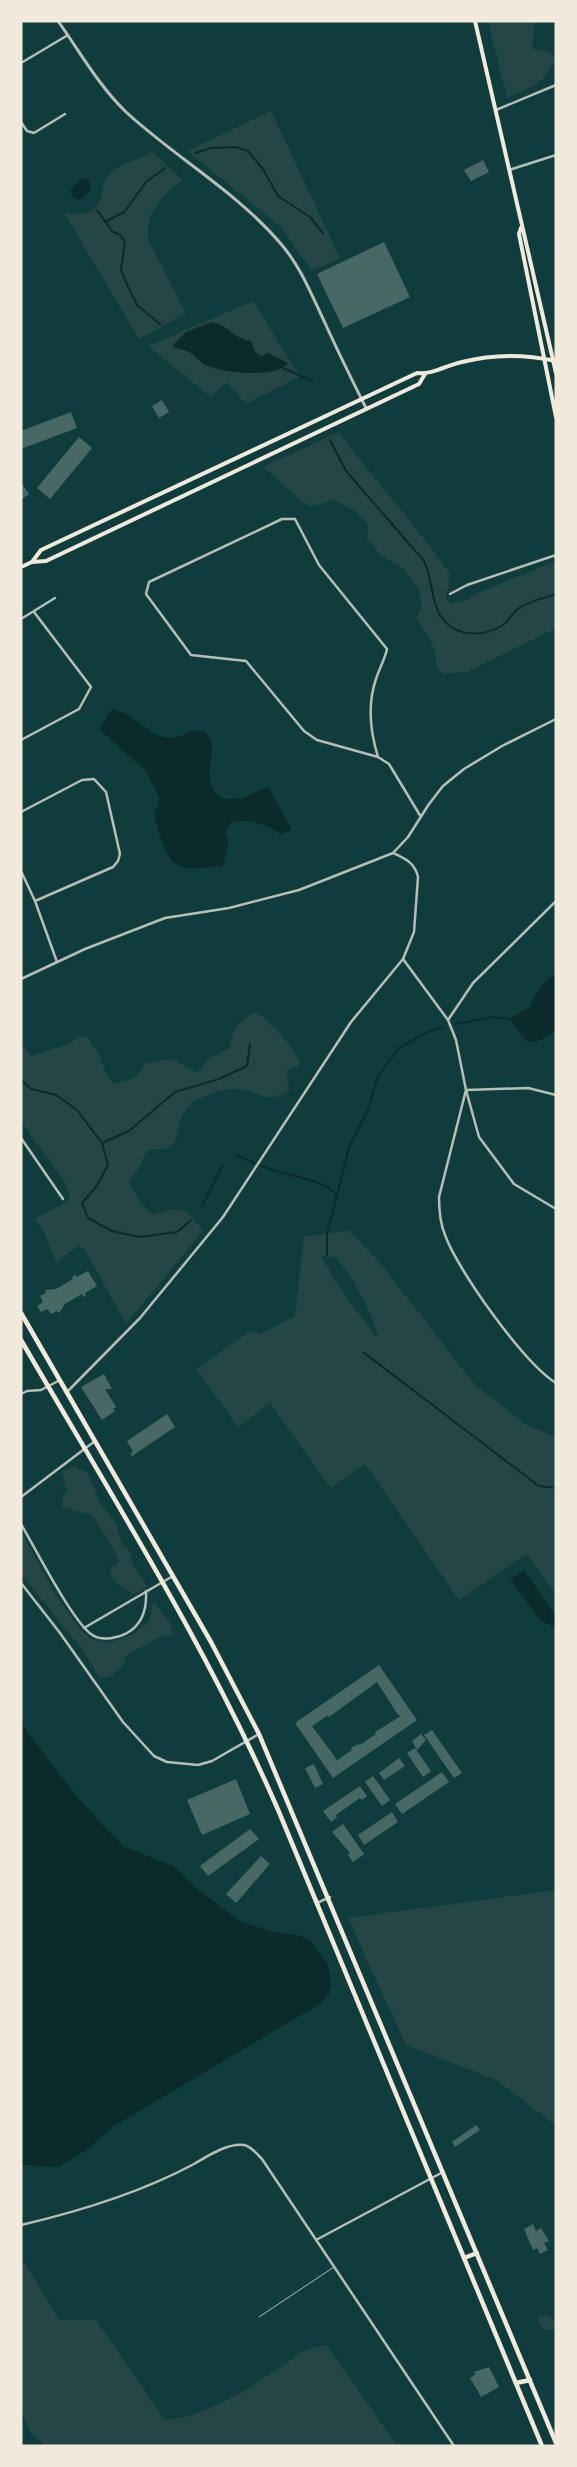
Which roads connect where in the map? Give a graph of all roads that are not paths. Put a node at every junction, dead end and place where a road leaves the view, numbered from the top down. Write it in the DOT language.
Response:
graph roads {
  1 [pos="58,21"];
  2 [pos="476,21"];
  3 [pos="68,35"];
  4 [pos="21,63"];
  5 [pos="556,85"];
  6 [pos="496,110"];
  7 [pos="65,114"];
  8 [pos="21,122"];
  9 [pos="556,155"];
  10 [pos="509,170"];
  11 [pos="521,228"];
  12 [pos="544,359"];
  13 [pos="554,361"];
  14 [pos="556,373"];
  15 [pos="425,374"];
  16 [pos="361,399"];
  17 [pos="366,408"];
  18 [pos="556,417"];
  19 [pos="556,555"];
  20 [pos="32,562"];
  21 [pos="21,567"];
  22 [pos="450,594"];
  23 [pos="55,598"];
  24 [pos="34,612"];
  25 [pos="21,619"];
  26 [pos="556,719"];
  27 [pos="21,740"];
  28 [pos="378,757"];
  29 [pos="21,812"];
  30 [pos="421,817"];
  31 [pos="394,853"];
  32 [pos="21,871"];
  33 [pos="35,901"];
  34 [pos="556,901"];
  35 [pos="403,959"];
  36 [pos="57,962"];
  37 [pos="21,979"];
  38 [pos="448,1020"];
  39 [pos="466,1090"];
  40 [pos="556,1096"];
  41 [pos="21,1138"];
  42 [pos="63,1199"];
  43 [pos="556,1208"];
  44 [pos="21,1313"];
  45 [pos="21,1340"];
  46 [pos="60,1380"];
  47 [pos="556,1383"];
  48 [pos="48,1386"];
  49 [pos="67,1392"];
  50 [pos="21,1394"];
  51 [pos="95,1440"];
  52 [pos="84,1450"];
  53 [pos="21,1497"];
  54 [pos="21,1524"];
  55 [pos="173,1576"];
  56 [pos="162,1582"];
  57 [pos="21,1583"];
  58 [pos="146,1591"];
  59 [pos="84,1628"];
  60 [pos="259,1734"];
  61 [pos="247,1741"];
  62 [pos="330,1897"];
  63 [pos="317,1903"];
  64 [pos="443,2172"];
  65 [pos="431,2178"];
  66 [pos="21,2225"];
  67 [pos="316,2240"];
  68 [pos="477,2253"];
  69 [pos="464,2258"];
  70 [pos="334,2267"];
  71 [pos="259,2317"];
  72 [pos="530,2380"];
  73 [pos="516,2382"];
  74 [pos="556,2443"];
  75 [pos="454,2446"];
  76 [pos="542,2446"];
  1 -- 3 [label="street"];
  2 -- 6 [label="main road"];
  3 -- 4 [label="street"];
  3 -- 16 [label="street"];
  5 -- 6 [label="street"];
  6 -- 10 [label="main road"];
  7 -- 8 [label="street"];
  9 -- 10 [label="street"];
  10 -- 11 [label="main road"];
  11 -- 12 [label="main road"];
  11 -- 13 [label="main road"];
  12 -- 13 [label="main road"];
  12 -- 15 [label="main road"];
  12 -- 18 [label="main road"];
  13 -- 14 [label="main road"];
  15 -- 16 [label="main road"];
  15 -- 17 [label="main road"];
  16 -- 17 [label="street"];
  16 -- 20 [label="main road"];
  17 -- 20 [label="main road"];
  19 -- 22 [label="street"];
  20 -- 21 [label="main road"];
  23 -- 24 [label="street"];
  24 -- 25 [label="street"];
  24 -- 27 [label="street"];
  26 -- 30 [label="street"];
  28 -- 28 [label="street"];
  28 -- 30 [label="street"];
  29 -- 33 [label="street"];
  30 -- 31 [label="street"];
  31 -- 35 [label="street"];
  31 -- 36 [label="street"];
  32 -- 33 [label="street"];
  33 -- 36 [label="street"];
  34 -- 38 [label="street"];
  35 -- 38 [label="street"];
  35 -- 49 [label="street"];
  36 -- 37 [label="street"];
  38 -- 39 [label="street"];
  39 -- 40 [label="street"];
  39 -- 43 [label="street"];
  39 -- 47 [label="street"];
  41 -- 42 [label="street"];
  44 -- 46 [label="main road"];
  45 -- 48 [label="main road"];
  46 -- 48 [label="street"];
  46 -- 49 [label="main road"];
  48 -- 50 [label="street"];
  48 -- 52 [label="main road"];
  49 -- 51 [label="main road"];
  51 -- 52 [label="street"];
  51 -- 55 [label="main road"];
  52 -- 53 [label="street"];
  52 -- 56 [label="main road"];
  54 -- 59 [label="street"];
  55 -- 56 [label="street"];
  55 -- 60 [label="main road"];
  56 -- 58 [label="street"];
  56 -- 61 [label="main road"];
  57 -- 61 [label="street"];
  58 -- 59 [label="street"];
  58 -- 59 [label="street"];
  60 -- 61 [label="street"];
  60 -- 62 [label="main road"];
  61 -- 63 [label="main road"];
  62 -- 63 [label="street"];
  62 -- 64 [label="main road"];
  63 -- 65 [label="main road"];
  64 -- 65 [label="street"];
  64 -- 68 [label="main road"];
  65 -- 67 [label="street"];
  65 -- 69 [label="main road"];
  66 -- 67 [label="street"];
  67 -- 70 [label="street"];
  68 -- 69 [label="main road"];
  68 -- 72 [label="main road"];
  69 -- 73 [label="main road"];
  70 -- 71 [label="lane"];
  70 -- 75 [label="street"];
  72 -- 73 [label="main road"];
  72 -- 74 [label="main road"];
  73 -- 76 [label="main road"];
}
